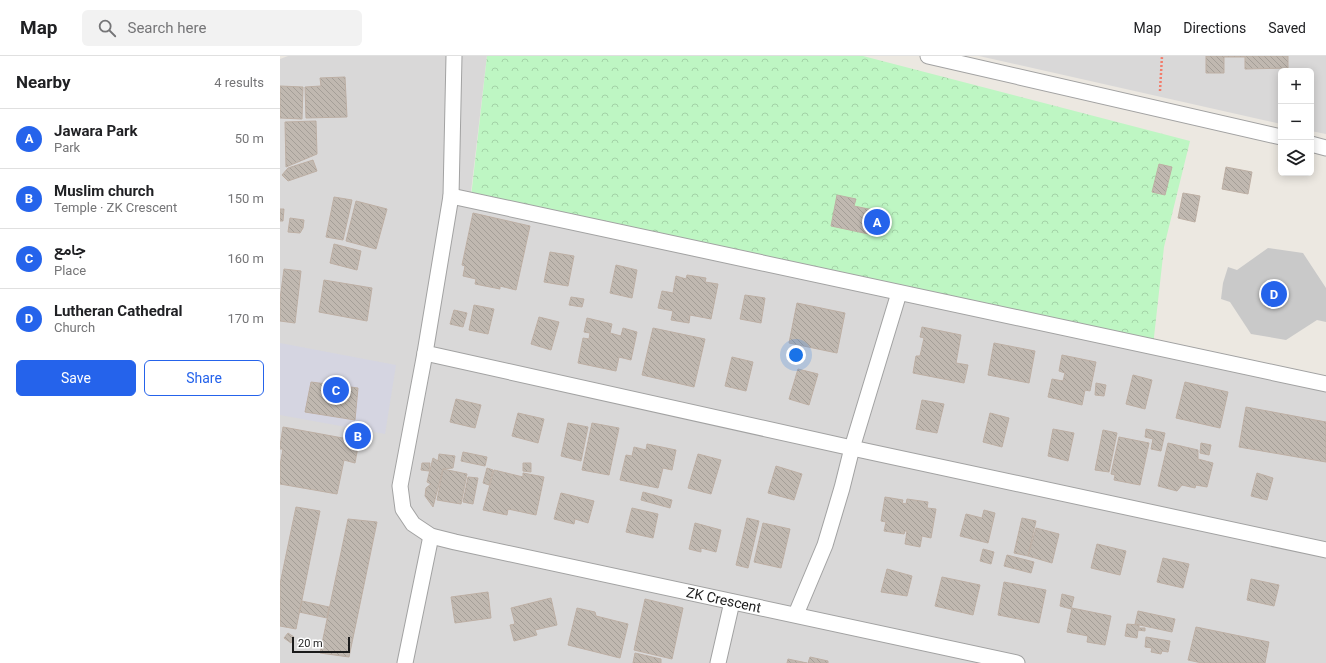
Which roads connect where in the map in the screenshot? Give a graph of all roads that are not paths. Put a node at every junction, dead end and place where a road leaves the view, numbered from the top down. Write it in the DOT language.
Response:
graph roads {
  1 [pos="454,56"];
  2 [pos="928,56"];
  3 [pos="981,62"];
  4 [pos="1278,136"];
  5 [pos="1314,145"];
  6 [pos="1326,148"];
  7 [pos="451,196"];
  8 [pos="898,293"];
  9 [pos="425,353"];
  10 [pos="1326,384"];
  11 [pos="852,448"];
  12 [pos="431,536"];
  13 [pos="1326,550"];
  14 [pos="732,602"];
  15 [pos="796,614"];
  16 [pos="405,663"];
  17 [pos="718,663"];
  18 [pos="1017,663"];
  1 -- 7 [label="street"];
  2 -- 3 [label="street"];
  3 -- 4 [label="street"];
  5 -- 6 [label="street"];
  7 -- 8 [label="street"];
  7 -- 9 [label="street"];
  8 -- 10 [label="street"];
  8 -- 11 [label="street"];
  9 -- 11 [label="street"];
  9 -- 12 [label="street"];
  11 -- 13 [label="street"];
  11 -- 15 [label="street"];
  12 -- 14 [label="street, ZK Crescent"];
  12 -- 16 [label="street"];
  14 -- 15 [label="street, ZK Crescent"];
  14 -- 17 [label="street"];
  15 -- 18 [label="street, ZK Crescent"];
}
